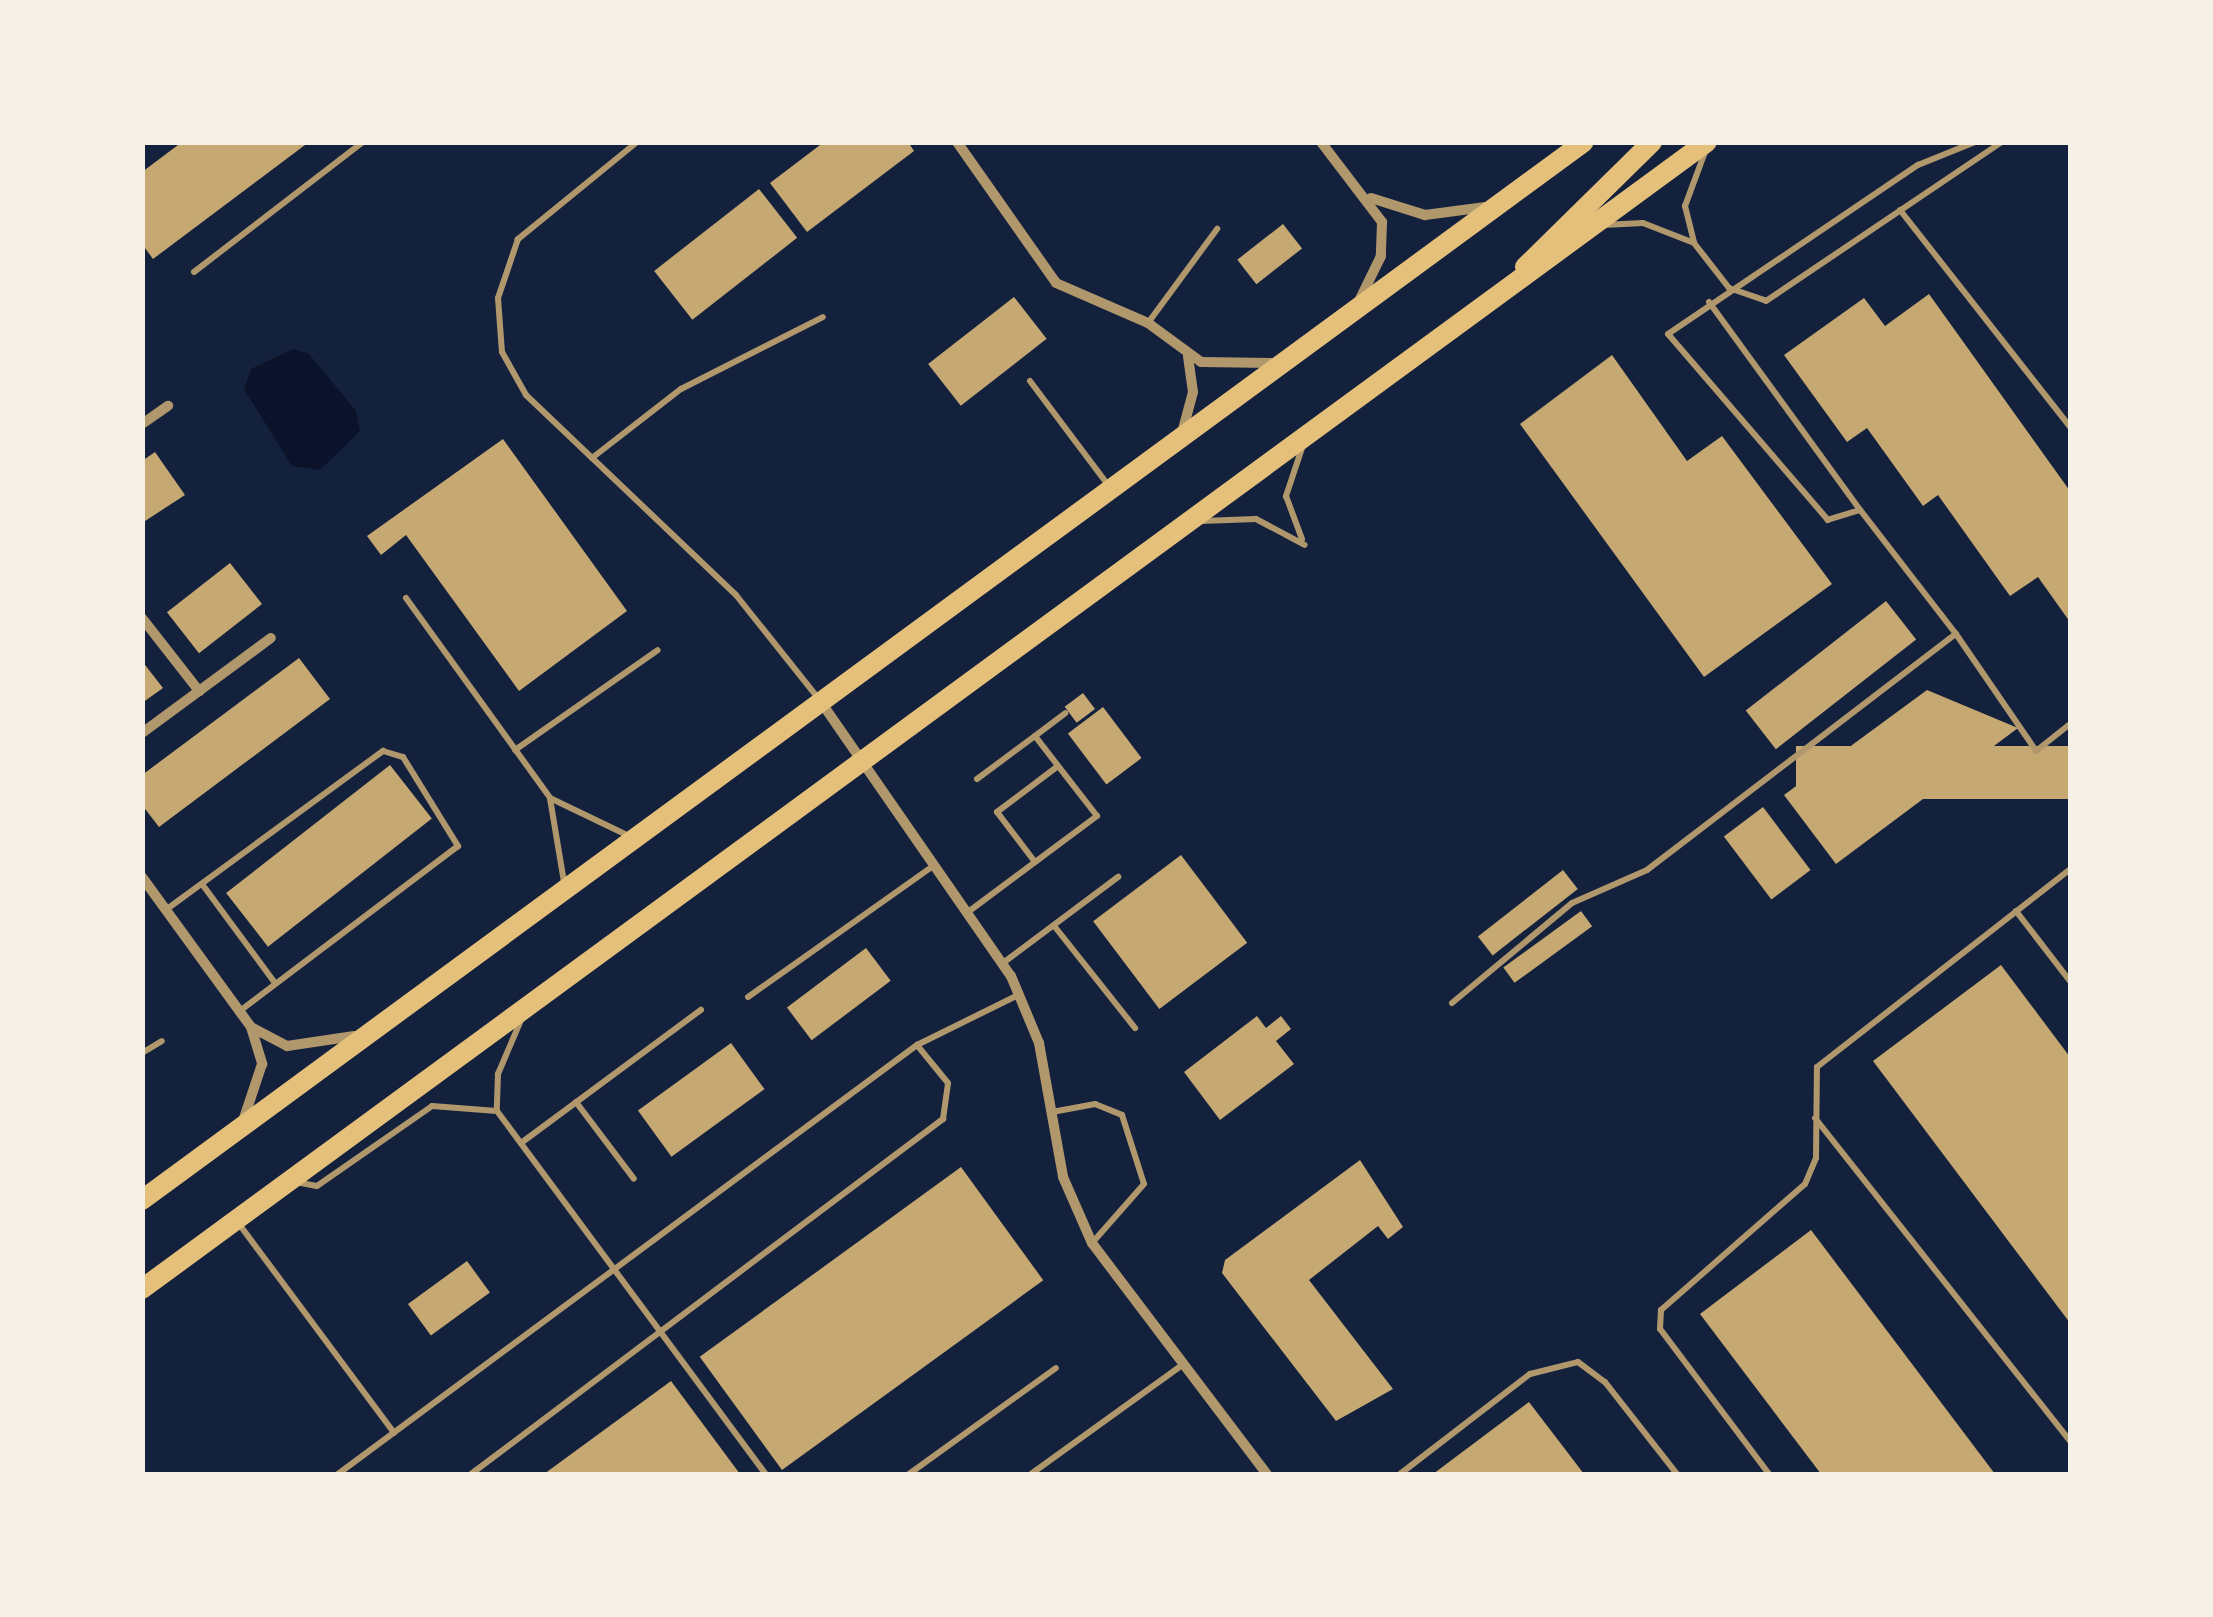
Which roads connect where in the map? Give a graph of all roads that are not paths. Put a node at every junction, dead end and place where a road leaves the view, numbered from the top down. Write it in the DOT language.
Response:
graph roads {
  1 [pos="363,142"];
  2 [pos="637,142"];
  3 [pos="957,142"];
  4 [pos="1321,142"];
  5 [pos="1584,142"];
  6 [pos="1652,142"];
  7 [pos="1710,142"];
  8 [pos="1974,142"];
  9 [pos="2002,142"];
  10 [pos="1372,198"];
  11 [pos="1501,204"];
  12 [pos="1900,210"];
  13 [pos="1217,229"];
  14 [pos="1588,229"];
  15 [pos="1694,244"];
  16 [pos="194,272"];
  17 [pos="1513,285"];
  18 [pos="1730,288"];
  19 [pos="1710,302"];
  20 [pos="1349,314"];
  21 [pos="823,317"];
  22 [pos="1148,323"];
  23 [pos="1188,356"];
  24 [pos="1286,361"];
  25 [pos="1030,381"];
  26 [pos="168,406"];
  27 [pos="142,424"];
  28 [pos="2070,427"];
  29 [pos="1306,437"];
  30 [pos="1178,441"];
  31 [pos="592,458"];
  32 [pos="1111,490"];
  33 [pos="1860,510"];
  34 [pos="1187,525"];
  35 [pos="406,598"];
  36 [pos="142,618"];
  37 [pos="1956,634"];
  38 [pos="271,638"];
  39 [pos="658,650"];
  40 [pos="199,691"];
  41 [pos="821,702"];
  42 [pos="1066,713"];
  43 [pos="2070,724"];
  44 [pos="142,732"];
  45 [pos="1035,736"];
  46 [pos="515,750"];
  47 [pos="863,764"];
  48 [pos="1058,766"];
  49 [pos="978,779"];
  50 [pos="550,798"];
  51 [pos="637,838"];
  52 [pos="1035,862"];
  53 [pos="932,866"];
  54 [pos="2070,869"];
  55 [pos="142,877"];
  56 [pos="1118,877"];
  57 [pos="202,884"];
  58 [pos="565,892"];
  59 [pos="166,910"];
  60 [pos="2016,911"];
  61 [pos="967,913"];
  62 [pos="1056,927"];
  63 [pos="1002,963"];
  64 [pos="2070,981"];
  65 [pos="276,983"];
  66 [pos="1020,994"];
  67 [pos="748,997"];
  68 [pos="1452,1003"];
  69 [pos="701,1010"];
  70 [pos="240,1011"];
  71 [pos="526,1011"];
  72 [pos="251,1027"];
  73 [pos="1135,1028"];
  74 [pos="374,1032"];
  75 [pos="162,1041"];
  76 [pos="917,1046"];
  77 [pos="142,1054"];
  78 [pos="576,1102"];
  79 [pos="497,1111"];
  80 [pos="1051,1112"];
  81 [pos="1814,1117"];
  82 [pos="241,1126"];
  83 [pos="521,1142"];
  84 [pos="634,1179"];
  85 [pos="294,1181"];
  86 [pos="142,1200"];
  87 [pos="236,1220"];
  88 [pos="1092,1243"];
  89 [pos="616,1272"];
  90 [pos="142,1289"];
  91 [pos="661,1330"];
  92 [pos="1182,1365"];
  93 [pos="1056,1368"];
  94 [pos="394,1433"];
  95 [pos="2070,1441"];
  96 [pos="338,1474"];
  97 [pos="471,1474"];
  98 [pos="766,1474"];
  99 [pos="910,1474"];
  100 [pos="1031,1474"];
  101 [pos="1267,1474"];
  102 [pos="1400,1474"];
  103 [pos="1677,1474"];
  104 [pos="1769,1474"];
  1 -- 16 [label="lane"];
  2 -- 31 [label="lane"];
  3 -- 22 [label="street"];
  4 -- 10 [label="street"];
  5 -- 11 [label="main road"];
  6 -- 17 [label="main road"];
  7 -- 14 [label="main road"];
  7 -- 15 [label="lane"];
  8 -- 18 [label="lane"];
  9 -- 12 [label="lane"];
  10 -- 11 [label="street"];
  10 -- 20 [label="street"];
  11 -- 20 [label="main road"];
  12 -- 18 [label="lane"];
  12 -- 28 [label="lane"];
  13 -- 22 [label="lane"];
  14 -- 15 [label="lane"];
  14 -- 17 [label="main road"];
  15 -- 18 [label="lane"];
  17 -- 29 [label="main road"];
  18 -- 19 [label="lane"];
  19 -- 33 [label="lane"];
  19 -- 33 [label="lane"];
  20 -- 24 [label="main road"];
  21 -- 31 [label="lane"];
  22 -- 23 [label="street"];
  23 -- 24 [label="street"];
  23 -- 30 [label="street"];
  24 -- 30 [label="main road"];
  25 -- 32 [label="lane"];
  26 -- 27 [label="street"];
  29 -- 34 [label="main road"];
  29 -- 34 [label="lane"];
  30 -- 32 [label="main road"];
  31 -- 41 [label="lane"];
  32 -- 41 [label="main road"];
  33 -- 37 [label="lane"];
  34 -- 47 [label="main road"];
  35 -- 46 [label="lane"];
  36 -- 40 [label="street"];
  37 -- 43 [label="lane"];
  37 -- 68 [label="lane"];
  38 -- 40 [label="street"];
  39 -- 46 [label="lane"];
  40 -- 44 [label="street"];
  41 -- 47 [label="street"];
  41 -- 51 [label="main road"];
  42 -- 45 [label="lane"];
  45 -- 48 [label="lane"];
  45 -- 49 [label="lane"];
  46 -- 50 [label="lane"];
  47 -- 53 [label="street"];
  47 -- 71 [label="main road"];
  48 -- 52 [label="lane"];
  48 -- 52 [label="lane"];
  50 -- 51 [label="lane"];
  50 -- 58 [label="lane"];
  51 -- 58 [label="main road"];
  52 -- 61 [label="lane"];
  53 -- 61 [label="street"];
  53 -- 67 [label="lane"];
  54 -- 60 [label="lane"];
  55 -- 59 [label="street"];
  56 -- 62 [label="lane"];
  57 -- 59 [label="lane"];
  57 -- 65 [label="lane"];
  57 -- 65 [label="lane"];
  58 -- 74 [label="main road"];
  59 -- 70 [label="street"];
  60 -- 64 [label="lane"];
  60 -- 81 [label="lane"];
  61 -- 63 [label="street"];
  62 -- 63 [label="lane"];
  62 -- 73 [label="lane"];
  63 -- 66 [label="street"];
  65 -- 70 [label="lane"];
  66 -- 76 [label="lane"];
  66 -- 80 [label="street"];
  69 -- 78 [label="lane"];
  70 -- 72 [label="street"];
  71 -- 79 [label="lane"];
  71 -- 85 [label="main road"];
  72 -- 74 [label="street"];
  72 -- 82 [label="street"];
  74 -- 82 [label="main road"];
  75 -- 77 [label="lane"];
  76 -- 89 [label="lane"];
  76 -- 91 [label="lane"];
  78 -- 83 [label="lane"];
  78 -- 84 [label="lane"];
  79 -- 83 [label="lane"];
  79 -- 85 [label="lane"];
  80 -- 88 [label="street"];
  80 -- 88 [label="lane"];
  81 -- 95 [label="lane"];
  81 -- 104 [label="lane"];
  82 -- 86 [label="main road"];
  83 -- 89 [label="lane"];
  85 -- 87 [label="main road"];
  87 -- 90 [label="main road"];
  87 -- 94 [label="lane"];
  88 -- 92 [label="street"];
  89 -- 91 [label="lane"];
  89 -- 94 [label="lane"];
  91 -- 97 [label="lane"];
  91 -- 98 [label="lane"];
  92 -- 100 [label="lane"];
  92 -- 101 [label="street"];
  93 -- 99 [label="lane"];
  94 -- 96 [label="lane"];
  102 -- 103 [label="lane"];
}
